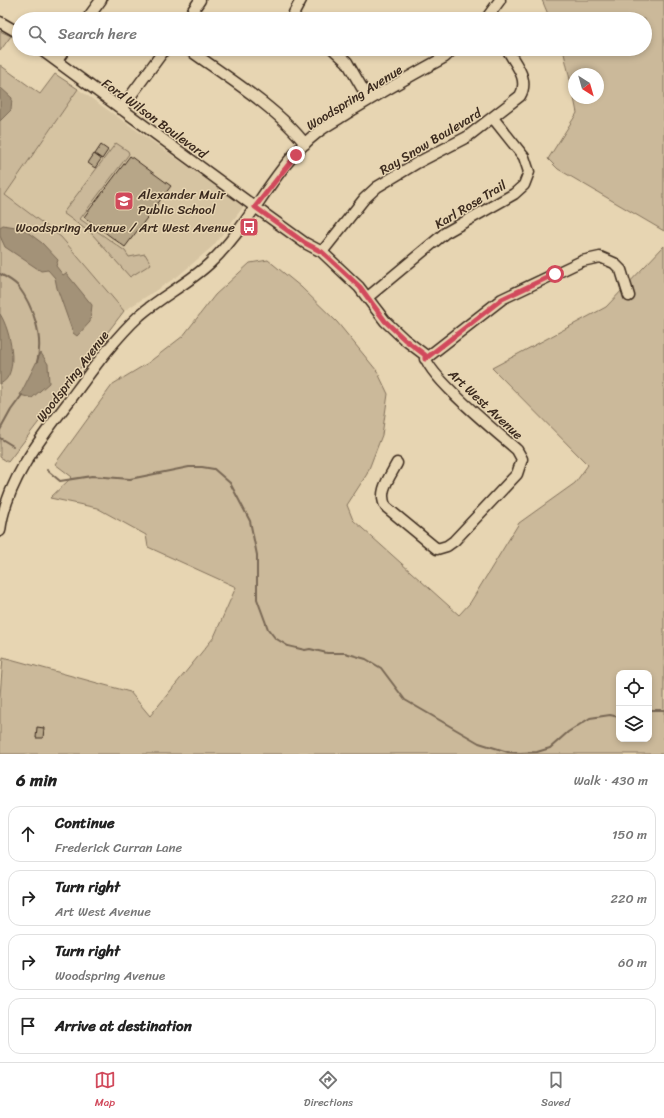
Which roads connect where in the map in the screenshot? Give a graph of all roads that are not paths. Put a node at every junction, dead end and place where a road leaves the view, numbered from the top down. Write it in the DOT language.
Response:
graph roads {
  1 [pos="200,0"];
  2 [pos="301,0"];
  3 [pos="500,0"];
  4 [pos="99,1"];
  5 [pos="92,12"];
  6 [pos="192,12"];
  7 [pos="295,12"];
  8 [pos="491,12"];
  9 [pos="0,22"];
  10 [pos="12,29"];
  11 [pos="50,56"];
  12 [pos="60,56"];
  13 [pos="160,56"];
  14 [pos="197,56"];
  15 [pos="340,56"];
  16 [pos="445,56"];
  17 [pos="511,56"];
  18 [pos="57,61"];
  19 [pos="369,100"];
  20 [pos="121,109"];
  21 [pos="493,118"];
  22 [pos="305,144"];
  23 [pos="255,207"];
  24 [pos="322,252"];
  25 [pos="629,296"];
  26 [pos="368,297"];
  27 [pos="425,359"];
  28 [pos="397,463"];
  29 [pos="1,519"];
  30 [pos="0,531"];
  1 -- 6 [label="street"];
  2 -- 7 [label="street"];
  3 -- 8 [label="street"];
  4 -- 5 [label="street"];
  9 -- 10 [label="street"];
  11 -- 18 [label="street, Ford Wilson Boulevard"];
  12 -- 18 [label="street"];
  13 -- 20 [label="street"];
  14 -- 22 [label="street"];
  15 -- 19 [label="street"];
  16 -- 19 [label="street, Woodspring Avenue"];
  17 -- 21 [label="street, Ray Snow Boulevard"];
  18 -- 20 [label="street, Ford Wilson Boulevard"];
  19 -- 22 [label="street, Woodspring Avenue"];
  20 -- 23 [label="street, Ford Wilson Boulevard"];
  21 -- 24 [label="street, Ray Snow Boulevard"];
  21 -- 26 [label="street, Karl Rose Trail"];
  22 -- 23 [label="street, Woodspring Avenue"];
  23 -- 24 [label="street, Art West Avenue"];
  23 -- 29 [label="street, Woodspring Avenue"];
  24 -- 26 [label="street, Art West Avenue"];
  25 -- 27 [label="street"];
  26 -- 27 [label="street, Art West Avenue"];
  27 -- 28 [label="street, Art West Avenue"];
  29 -- 30 [label="street, Woodspring Avenue"];
}
